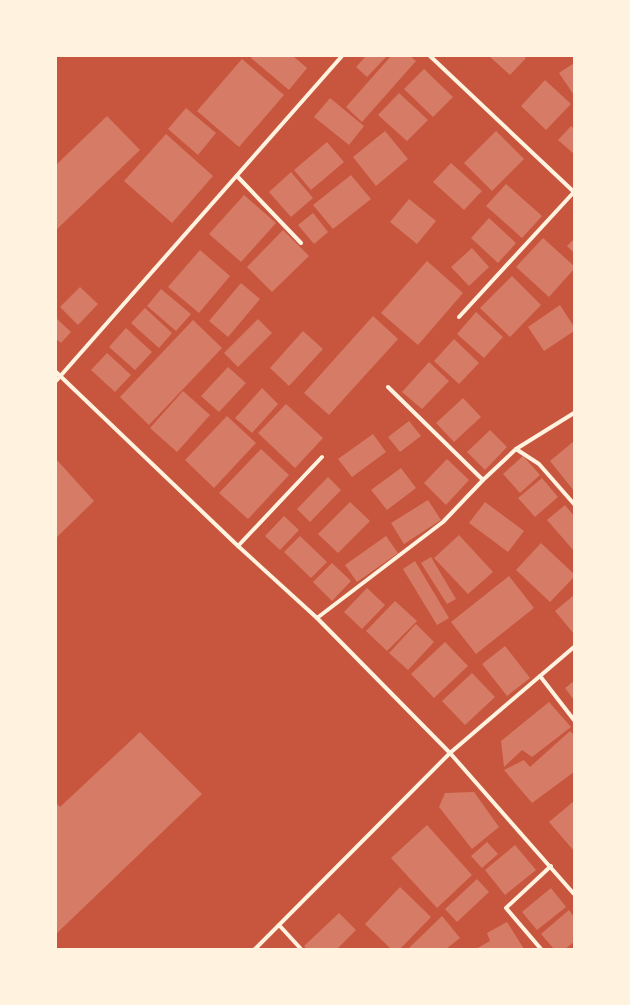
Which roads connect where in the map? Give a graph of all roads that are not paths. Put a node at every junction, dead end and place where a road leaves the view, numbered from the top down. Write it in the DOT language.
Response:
graph roads {
  1 [pos="342,56"];
  2 [pos="430,56"];
  3 [pos="237,176"];
  4 [pos="574,192"];
  5 [pos="301,243"];
  6 [pos="459,317"];
  7 [pos="56,372"];
  8 [pos="61,376"];
  9 [pos="56,381"];
  10 [pos="388,387"];
  11 [pos="574,413"];
  12 [pos="516,449"];
  13 [pos="322,458"];
  14 [pos="483,480"];
  15 [pos="574,504"];
  16 [pos="238,546"];
  17 [pos="317,618"];
  18 [pos="574,647"];
  19 [pos="540,676"];
  20 [pos="574,720"];
  21 [pos="450,754"];
  22 [pos="551,866"];
  23 [pos="574,894"];
  24 [pos="279,925"];
  25 [pos="255,949"];
  26 [pos="301,949"];
  27 [pos="541,949"];
  1 -- 3 [label="street"];
  2 -- 4 [label="street"];
  3 -- 5 [label="street"];
  3 -- 8 [label="street"];
  4 -- 6 [label="street"];
  7 -- 8 [label="street"];
  8 -- 9 [label="street"];
  8 -- 16 [label="street"];
  10 -- 14 [label="street"];
  11 -- 12 [label="street"];
  12 -- 14 [label="street"];
  12 -- 15 [label="street"];
  13 -- 16 [label="street"];
  14 -- 17 [label="street"];
  16 -- 17 [label="street"];
  17 -- 21 [label="street"];
  18 -- 19 [label="street"];
  19 -- 20 [label="street"];
  19 -- 21 [label="street"];
  21 -- 22 [label="street"];
  21 -- 24 [label="street"];
  22 -- 23 [label="street"];
  22 -- 27 [label="street"];
  24 -- 25 [label="street"];
  24 -- 26 [label="street"];
}
